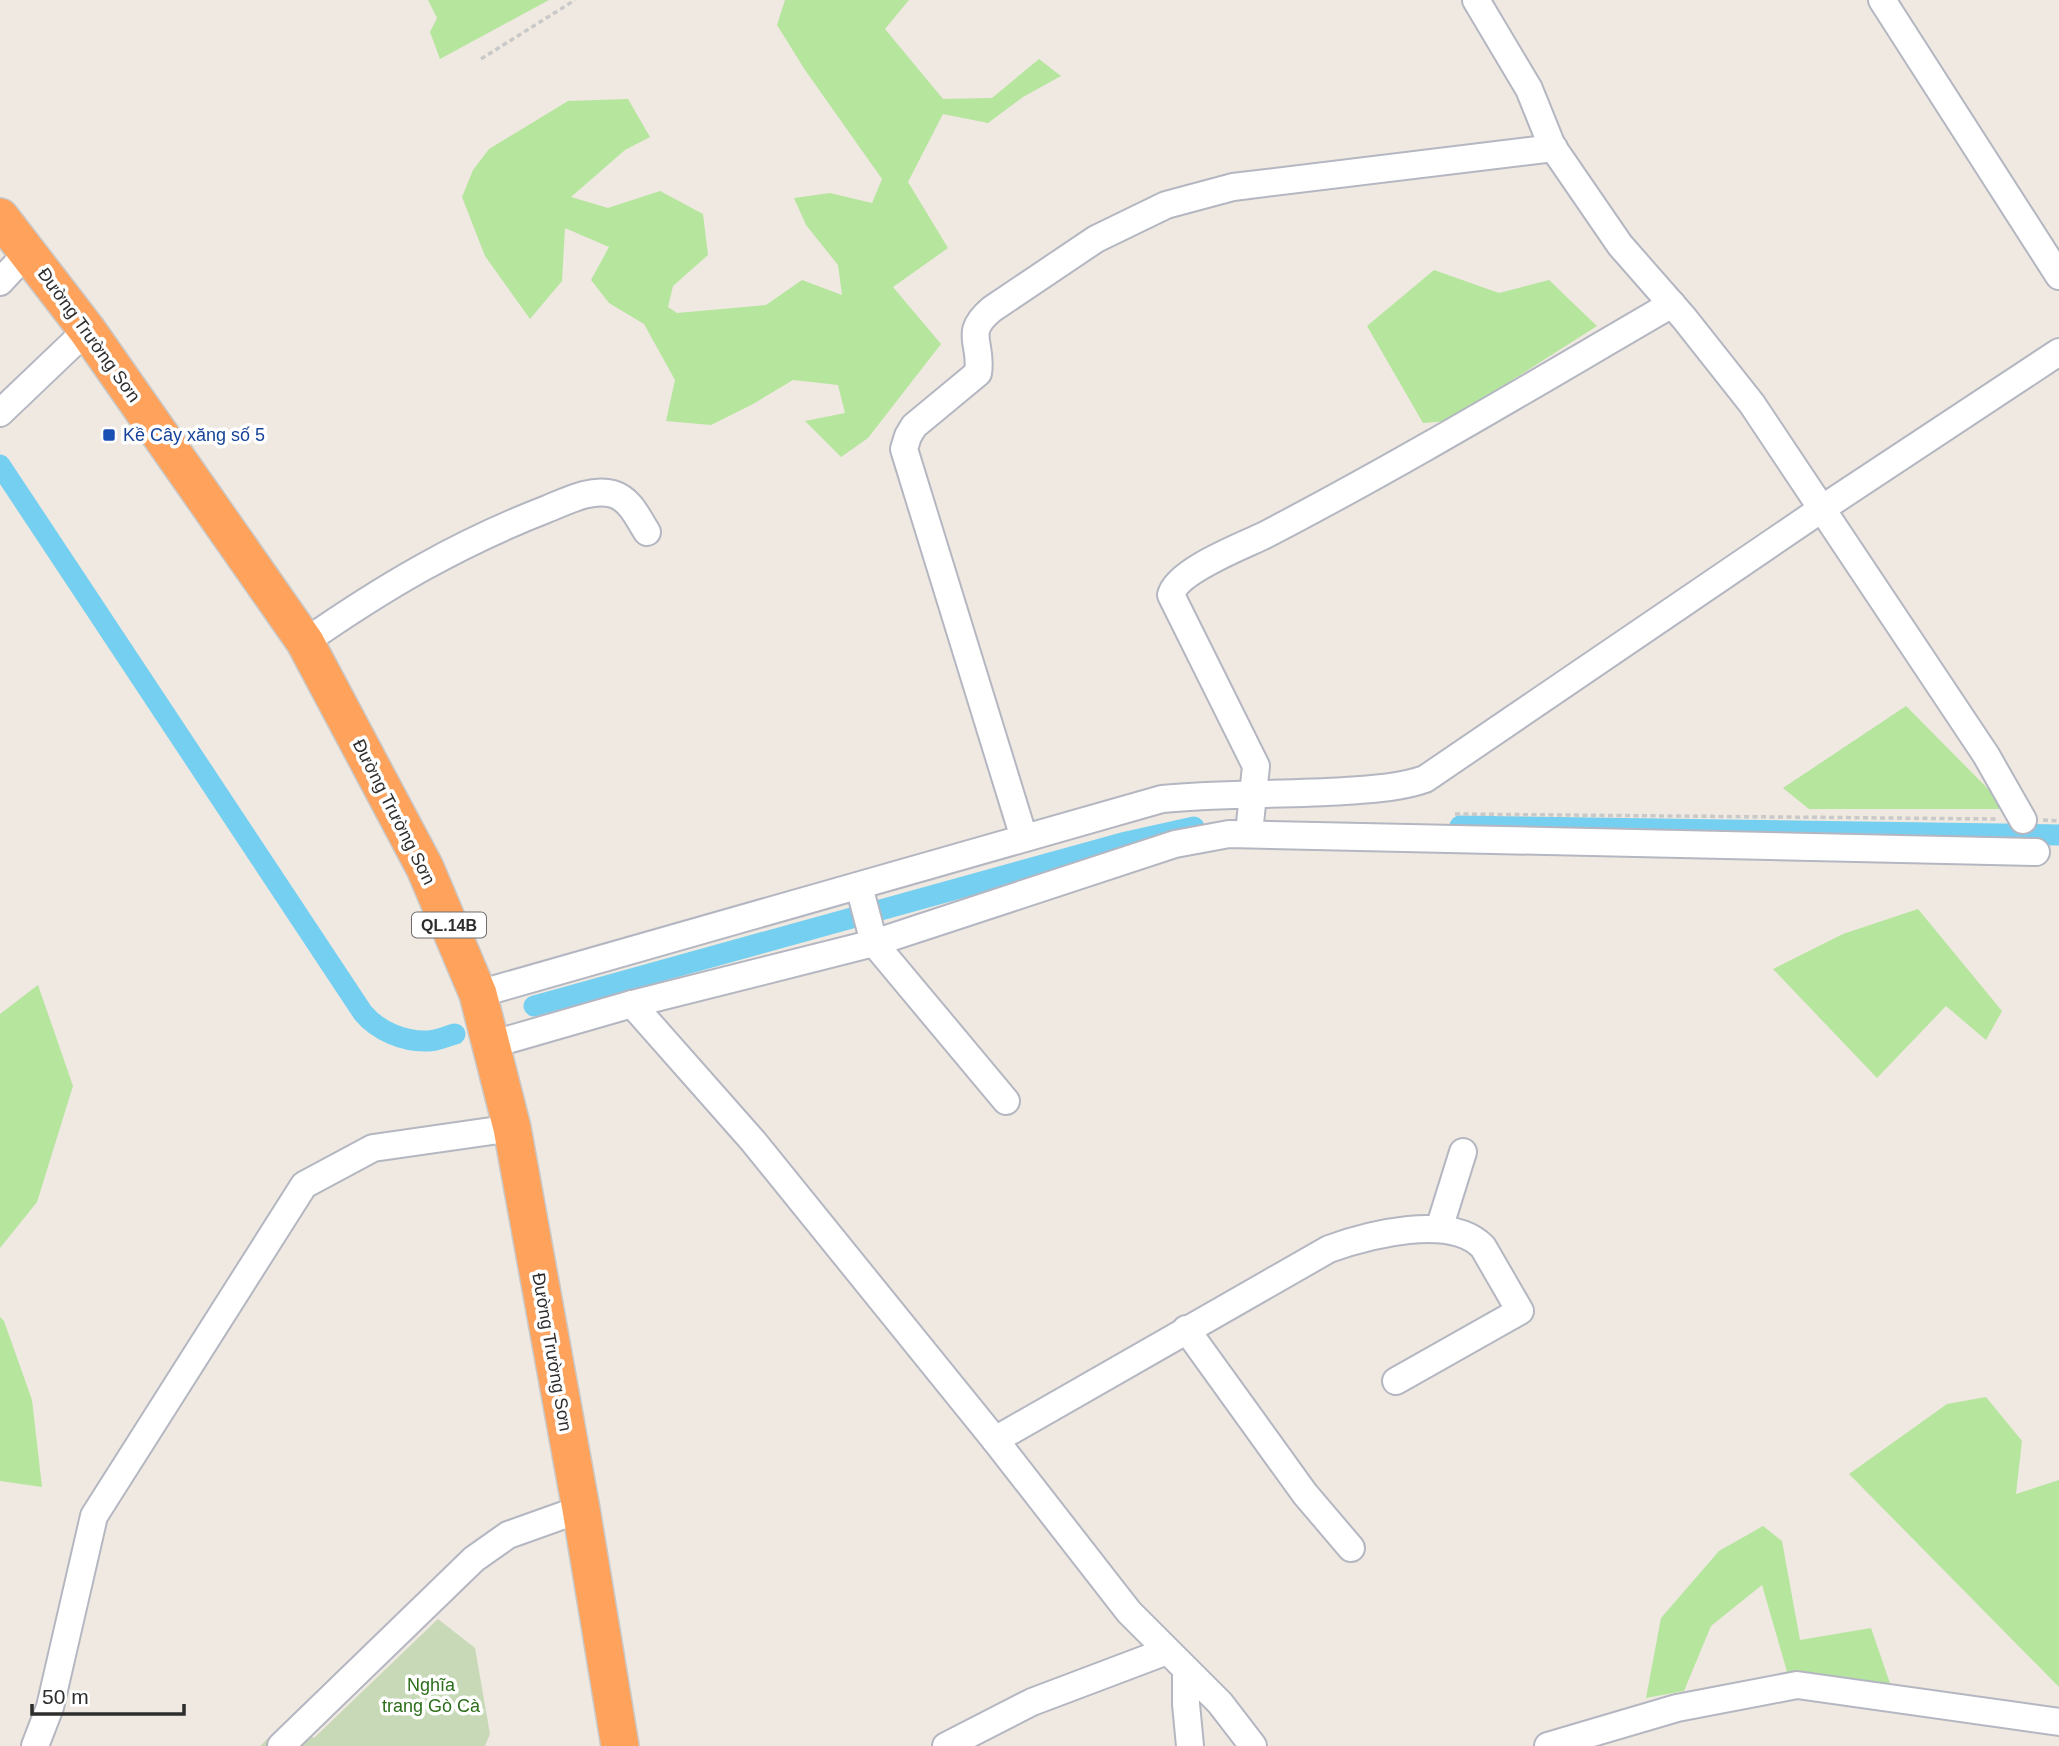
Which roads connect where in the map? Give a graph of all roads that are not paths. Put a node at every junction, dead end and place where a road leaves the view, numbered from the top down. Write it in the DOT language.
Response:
graph roads {
  1 [pos="1476,0"];
  2 [pos="1882,0"];
  3 [pos="1553,148"];
  4 [pos="0,217"];
  5 [pos="28,252"];
  6 [pos="2059,276"];
  7 [pos="0,282"];
  8 [pos="1672,304"];
  9 [pos="87,330"];
  10 [pos="2059,352"];
  11 [pos="0,413"];
  12 [pos="1823,508"];
  13 [pos="648,532"];
  14 [pos="305,642"];
  15 [pos="1254,793"];
  16 [pos="2023,820"];
  17 [pos="1249,833"];
  18 [pos="1024,838"];
  19 [pos="2036,852"];
  20 [pos="859,886"];
  21 [pos="874,943"];
  22 [pos="478,994"];
  23 [pos="632,1004"];
  24 [pos="490,1045"];
  25 [pos="1006,1101"];
  26 [pos="512,1128"];
  27 [pos="1463,1152"];
  28 [pos="1439,1229"];
  29 [pos="1186,1329"];
  30 [pos="1396,1381"];
  31 [pos="995,1440"];
  32 [pos="581,1509"];
  33 [pos="1351,1548"];
  34 [pos="1167,1651"];
  35 [pos="1186,1670"];
  36 [pos="2059,1722"];
  37 [pos="35,1746"];
  38 [pos="281,1746"];
  39 [pos="620,1746"];
  40 [pos="946,1746"];
  41 [pos="1190,1746"];
  42 [pos="1253,1746"];
  43 [pos="1548,1746"];
  1 -- 3 [label="street"];
  2 -- 6 [label="street"];
  3 -- 8 [label="street"];
  3 -- 18 [label="street"];
  4 -- 5 [label="highway, Đường Trường Sơn / QL.14B"];
  5 -- 7 [label="street"];
  5 -- 9 [label="highway, Đường Trường Sơn / QL.14B"];
  8 -- 12 [label="street"];
  8 -- 15 [label="street"];
  9 -- 11 [label="street"];
  9 -- 14 [label="highway, Đường Trường Sơn / QL.14B"];
  10 -- 12 [label="street"];
  12 -- 15 [label="street"];
  12 -- 16 [label="street"];
  13 -- 14 [label="street"];
  14 -- 22 [label="highway, Đường Trường Sơn / QL.14B"];
  15 -- 17 [label="street"];
  15 -- 18 [label="street"];
  17 -- 19 [label="street"];
  17 -- 21 [label="street"];
  18 -- 20 [label="street"];
  20 -- 21 [label="street"];
  20 -- 22 [label="street"];
  21 -- 23 [label="street"];
  21 -- 25 [label="street"];
  22 -- 24 [label="highway, Đường Trường Sơn / QL.14B"];
  23 -- 24 [label="street"];
  23 -- 31 [label="street"];
  24 -- 26 [label="highway, Đường Trường Sơn / QL.14B"];
  26 -- 32 [label="highway, Đường Trường Sơn / QL.14B"];
  26 -- 37 [label="street"];
  27 -- 28 [label="street"];
  28 -- 29 [label="street"];
  28 -- 30 [label="street"];
  29 -- 31 [label="street"];
  29 -- 33 [label="street"];
  31 -- 34 [label="street"];
  32 -- 38 [label="street"];
  32 -- 39 [label="highway, Đường Trường Sơn / QL.14B"];
  34 -- 35 [label="street"];
  34 -- 40 [label="street"];
  35 -- 41 [label="street"];
  35 -- 42 [label="street"];
  36 -- 43 [label="street"];
}
